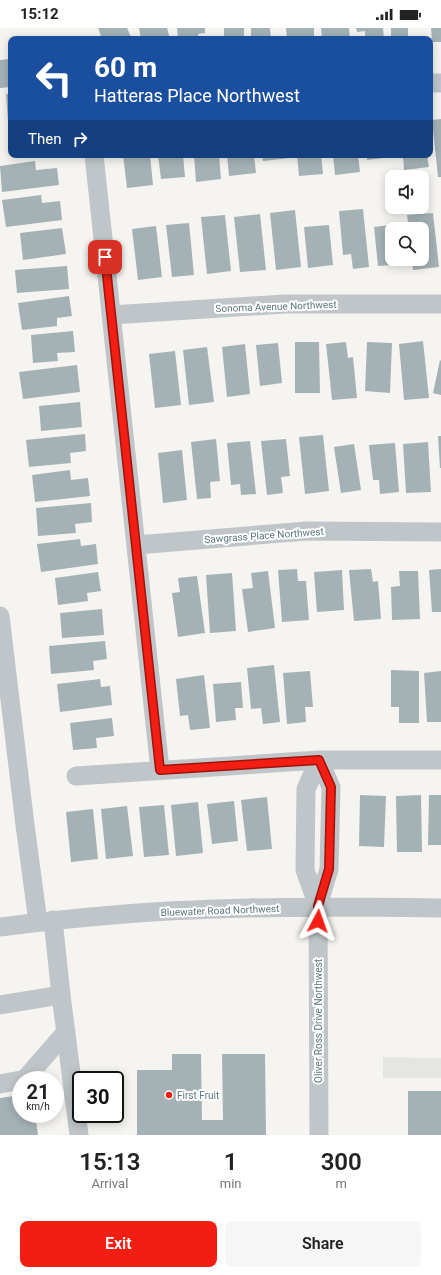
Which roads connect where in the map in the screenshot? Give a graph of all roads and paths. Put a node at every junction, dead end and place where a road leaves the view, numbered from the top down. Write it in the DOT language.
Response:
graph roads {
  1 [pos="94,158"];
  2 [pos="441,304"];
  3 [pos="111,315"];
  4 [pos="441,532"];
  5 [pos="136,545"];
  6 [pos="0,616"];
  7 [pos="319,760"];
  8 [pos="441,760"];
  9 [pos="160,770"];
  10 [pos="76,776"];
  11 [pos="318,906"];
  12 [pos="441,908"];
  13 [pos="45,921"];
  14 [pos="0,927"];
  15 [pos="61,994"];
  16 [pos="0,1005"];
  17 [pos="66,1032"];
  18 [pos="32,1071"];
  19 [pos="12,1082"];
  20 [pos="0,1084"];
  21 [pos="79,1135"];
  22 [pos="319,1135"];
  1 -- 3 [label="street"];
  2 -- 3 [label="street, Sonoma Avenue Northwest"];
  3 -- 5 [label="street"];
  4 -- 5 [label="street, Sawgrass Place Northwest"];
  5 -- 9 [label="street"];
  6 -- 13 [label="street"];
  7 -- 8 [label="street"];
  7 -- 9 [label="street"];
  7 -- 11 [label="street, Oliver Ross Drive Northwest"];
  9 -- 10 [label="street"];
  11 -- 12 [label="street, Bluewater Road Northwest"];
  11 -- 13 [label="street, Bluewater Road Northwest"];
  11 -- 22 [label="street, Oliver Ross Drive Northwest"];
  13 -- 14 [label="street, Bluewater Road Northwest"];
  13 -- 15 [label="street"];
  15 -- 16 [label="street"];
  15 -- 17 [label="street"];
  17 -- 18 [label="street"];
  17 -- 21 [label="street"];
  19 -- 20 [label="street"];
}
